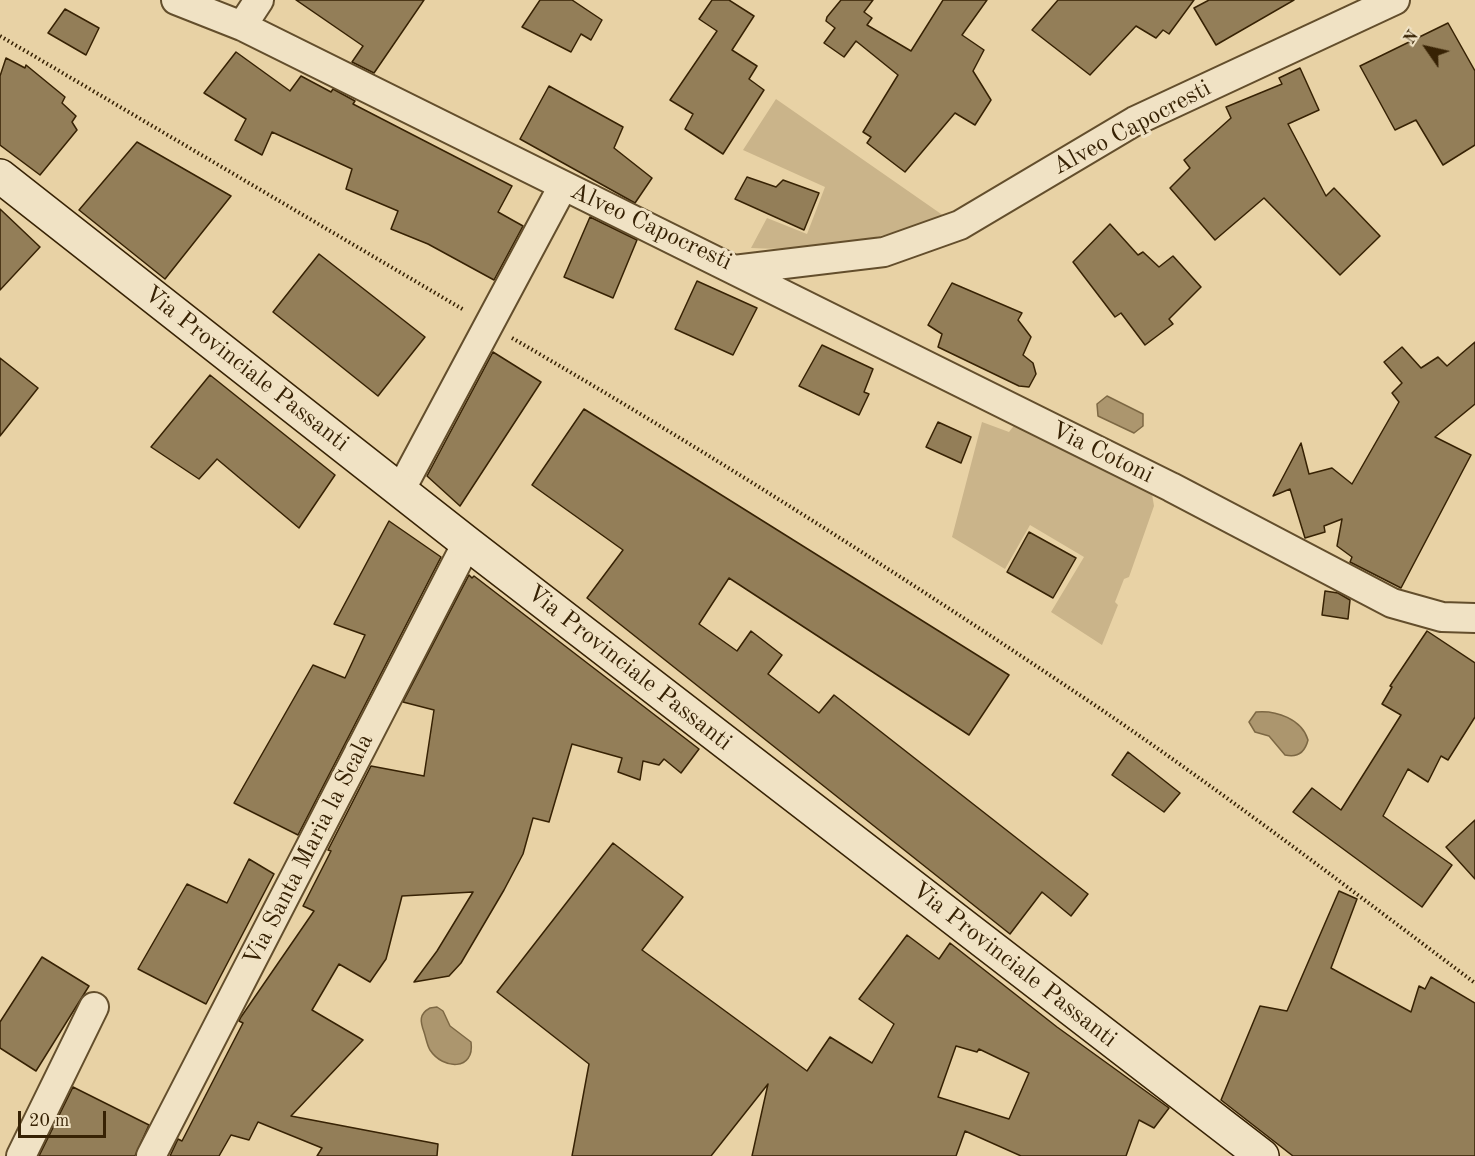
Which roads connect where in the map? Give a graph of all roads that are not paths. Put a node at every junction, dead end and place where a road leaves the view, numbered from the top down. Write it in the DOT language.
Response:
graph roads {
  1 [pos="176,0"];
  2 [pos="259,0"];
  3 [pos="1395,0"];
  4 [pos="242,26"];
  5 [pos="0,176"];
  6 [pos="563,186"];
  7 [pos="734,270"];
  8 [pos="401,489"];
  9 [pos="467,543"];
  10 [pos="1475,618"];
  11 [pos="94,1007"];
  12 [pos="21,1156"];
  13 [pos="151,1156"];
  14 [pos="1262,1156"];
  1 -- 4 [label="street, Alveo Capocresti"];
  2 -- 4 [label="street"];
  3 -- 7 [label="street, Alveo Capocresti"];
  4 -- 6 [label="street, Alveo Capocresti"];
  5 -- 8 [label="main road, Via Provinciale Passanti"];
  6 -- 7 [label="street, Alveo Capocresti"];
  6 -- 8 [label="street"];
  7 -- 10 [label="street, Via Cotoni"];
  8 -- 9 [label="main road, Via Provinciale Passanti"];
  9 -- 13 [label="street, Via Santa Maria la Scala"];
  9 -- 14 [label="main road, Via Provinciale Passanti"];
  11 -- 12 [label="street"];
}
